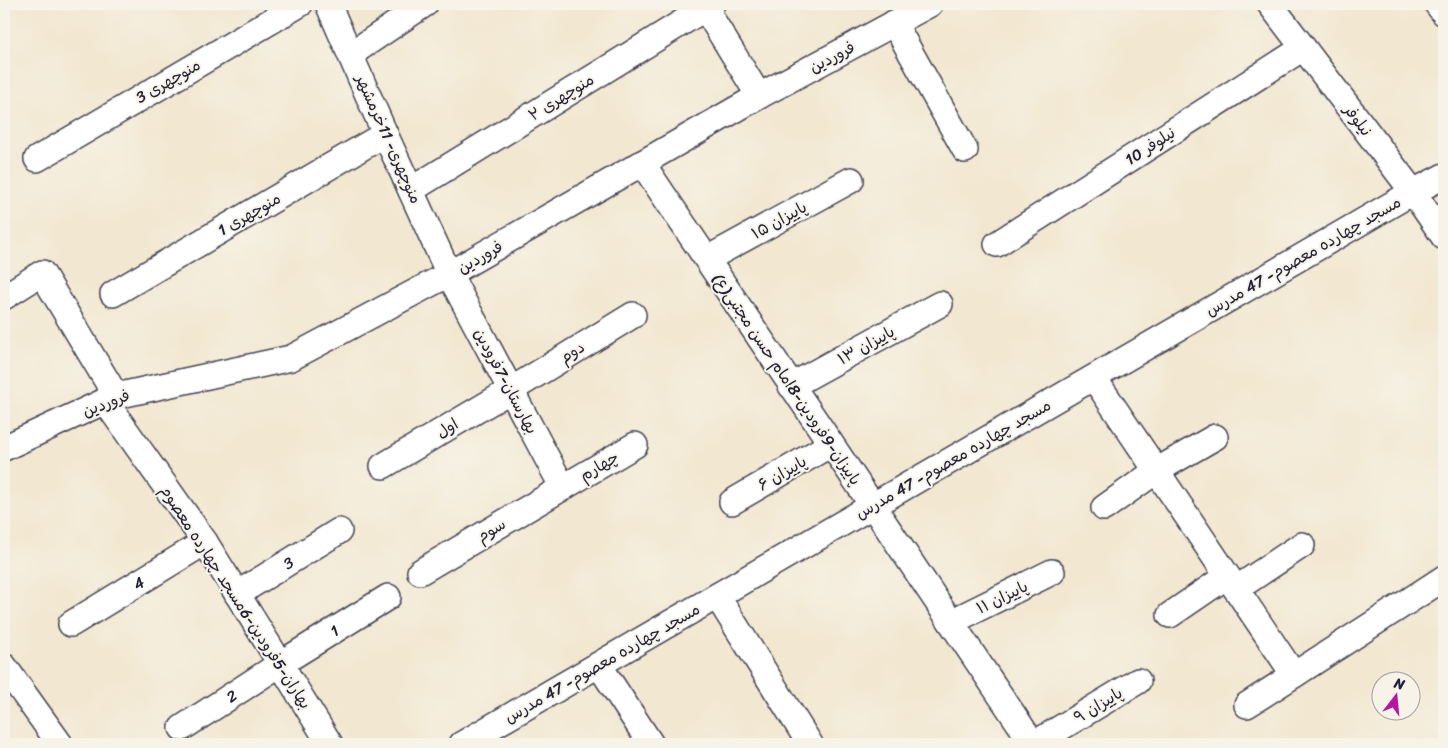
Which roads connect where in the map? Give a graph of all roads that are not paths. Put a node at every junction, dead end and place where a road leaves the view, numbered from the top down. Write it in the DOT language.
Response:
graph roads {
  1 [pos="300,4"];
  2 [pos="328,4"];
  3 [pos="425,4"];
  4 [pos="930,4"];
  5 [pos="1270,4"];
  6 [pos="1438,4"];
  7 [pos="708,6"];
  8 [pos="1444,13"];
  9 [pos="894,23"];
  10 [pos="1304,48"];
  11 [pos="351,54"];
  12 [pos="759,96"];
  13 [pos="385,134"];
  14 [pos="964,150"];
  15 [pos="36,159"];
  16 [pos="642,162"];
  17 [pos="1444,176"];
  18 [pos="851,180"];
  19 [pos="411,190"];
  20 [pos="1413,192"];
  21 [pos="1444,236"];
  22 [pos="997,244"];
  23 [pos="707,260"];
  24 [pos="450,274"];
  25 [pos="114,294"];
  26 [pos="4,296"];
  27 [pos="940,304"];
  28 [pos="633,315"];
  29 [pos="1094,378"];
  30 [pos="791,386"];
  31 [pos="511,390"];
  32 [pos="111,399"];
  33 [pos="1215,437"];
  34 [pos="635,444"];
  35 [pos="831,444"];
  36 [pos="4,448"];
  37 [pos="383,466"];
  38 [pos="1156,471"];
  39 [pos="563,488"];
  40 [pos="732,502"];
  41 [pos="873,506"];
  42 [pos="1104,508"];
  43 [pos="339,531"];
  44 [pos="205,542"];
  45 [pos="1302,545"];
  46 [pos="420,572"];
  47 [pos="1052,572"];
  48 [pos="1444,578"];
  49 [pos="1232,583"];
  50 [pos="237,594"];
  51 [pos="717,596"];
  52 [pos="388,597"];
  53 [pos="1170,615"];
  54 [pos="951,622"];
  55 [pos="71,624"];
  56 [pos="280,664"];
  57 [pos="599,664"];
  58 [pos="4,666"];
  59 [pos="1294,675"];
  60 [pos="1138,681"];
  61 [pos="1247,706"];
  62 [pos="182,728"];
  63 [pos="60,744"];
  64 [pos="330,744"];
  65 [pos="462,744"];
  66 [pos="651,744"];
  67 [pos="810,744"];
  68 [pos="1033,744"];
  1 -- 15 [label="street, منوچهری 3"];
  2 -- 11 [label="street, منوچهری- 11خرمشهر"];
  3 -- 11 [label="street"];
  4 -- 9 [label="street, فروردین"];
  5 -- 10 [label="street, نیلوفر"];
  6 -- 8 [label="street"];
  7 -- 12 [label="street"];
  7 -- 19 [label="street, منوچهری ۲"];
  9 -- 12 [label="street, فروردین"];
  9 -- 14 [label="street"];
  10 -- 20 [label="street, نیلوفر"];
  10 -- 22 [label="street, نیلوفر 10"];
  11 -- 13 [label="street, منوچهری- 11خرمشهر"];
  12 -- 16 [label="street, فروردین"];
  13 -- 19 [label="street, منوچهری- 11خرمشهر"];
  13 -- 25 [label="street, منوچهری 1"];
  16 -- 23 [label="street, پاییزان-9فرودین-8امام حسن مجتبی(ع)"];
  16 -- 24 [label="street, فروردین"];
  17 -- 20 [label="street, مسجد چهارده معصوم- 47 مدرس"];
  18 -- 23 [label="street, پاییزان ۱۵"];
  19 -- 24 [label="street, منوچهری- 11خرمشهر"];
  20 -- 21 [label="street, نیلوفر"];
  20 -- 29 [label="street, مسجد چهارده معصوم- 47 مدرس"];
  23 -- 30 [label="street, پاییزان-9فرودین-8امام حسن مجتبی(ع)"];
  24 -- 31 [label="street, بهارستان-7فرودین"];
  24 -- 32 [label="street, فروردین"];
  26 -- 32 [label="street, بهاران-5فرودین-6مسجد چهارده معصوم"];
  27 -- 30 [label="street, پاییزان ۱۳"];
  28 -- 31 [label="street, دوم"];
  29 -- 38 [label="street"];
  29 -- 41 [label="street, مسجد چهارده معصوم- 47 مدرس"];
  30 -- 35 [label="street, پاییزان-9فرودین-8امام حسن مجتبی(ع)"];
  31 -- 37 [label="street, اول"];
  31 -- 39 [label="street, بهارستان-7فرودین"];
  32 -- 36 [label="street, فروردین"];
  32 -- 44 [label="street, بهاران-5فرودین-6مسجد چهارده معصوم"];
  33 -- 38 [label="street"];
  34 -- 39 [label="street, چهارم"];
  35 -- 40 [label="street, پاییزان ۶"];
  35 -- 41 [label="street, پاییزان-9فرودین-8امام حسن مجتبی(ع)"];
  38 -- 42 [label="street"];
  38 -- 49 [label="street"];
  39 -- 46 [label="street, سوم"];
  41 -- 51 [label="street, مسجد چهارده معصوم- 47 مدرس"];
  41 -- 54 [label="street, پاییزان-9فرودین-8امام حسن مجتبی(ع)"];
  43 -- 50 [label="street, 3"];
  44 -- 50 [label="street, بهاران-5فرودین-6مسجد چهارده معصوم"];
  44 -- 55 [label="street, 4"];
  45 -- 49 [label="street"];
  47 -- 54 [label="street, پاییزان ۱۱"];
  48 -- 59 [label="street"];
  49 -- 53 [label="street"];
  49 -- 59 [label="street"];
  50 -- 56 [label="street, بهاران-5فرودین-6مسجد چهارده معصوم"];
  51 -- 57 [label="street, مسجد چهارده معصوم- 47 مدرس"];
  51 -- 67 [label="street"];
  52 -- 56 [label="street, 1"];
  54 -- 68 [label="street, پاییزان-9فرودین-8امام حسن مجتبی(ع)"];
  56 -- 62 [label="street, 2"];
  56 -- 64 [label="street, بهاران-5فرودین-6مسجد چهارده معصوم"];
  57 -- 65 [label="street, مسجد چهارده معصوم- 47 مدرس"];
  57 -- 66 [label="street"];
  58 -- 63 [label="street"];
  59 -- 61 [label="street"];
  60 -- 68 [label="street, پاییزان ۹"];
}
